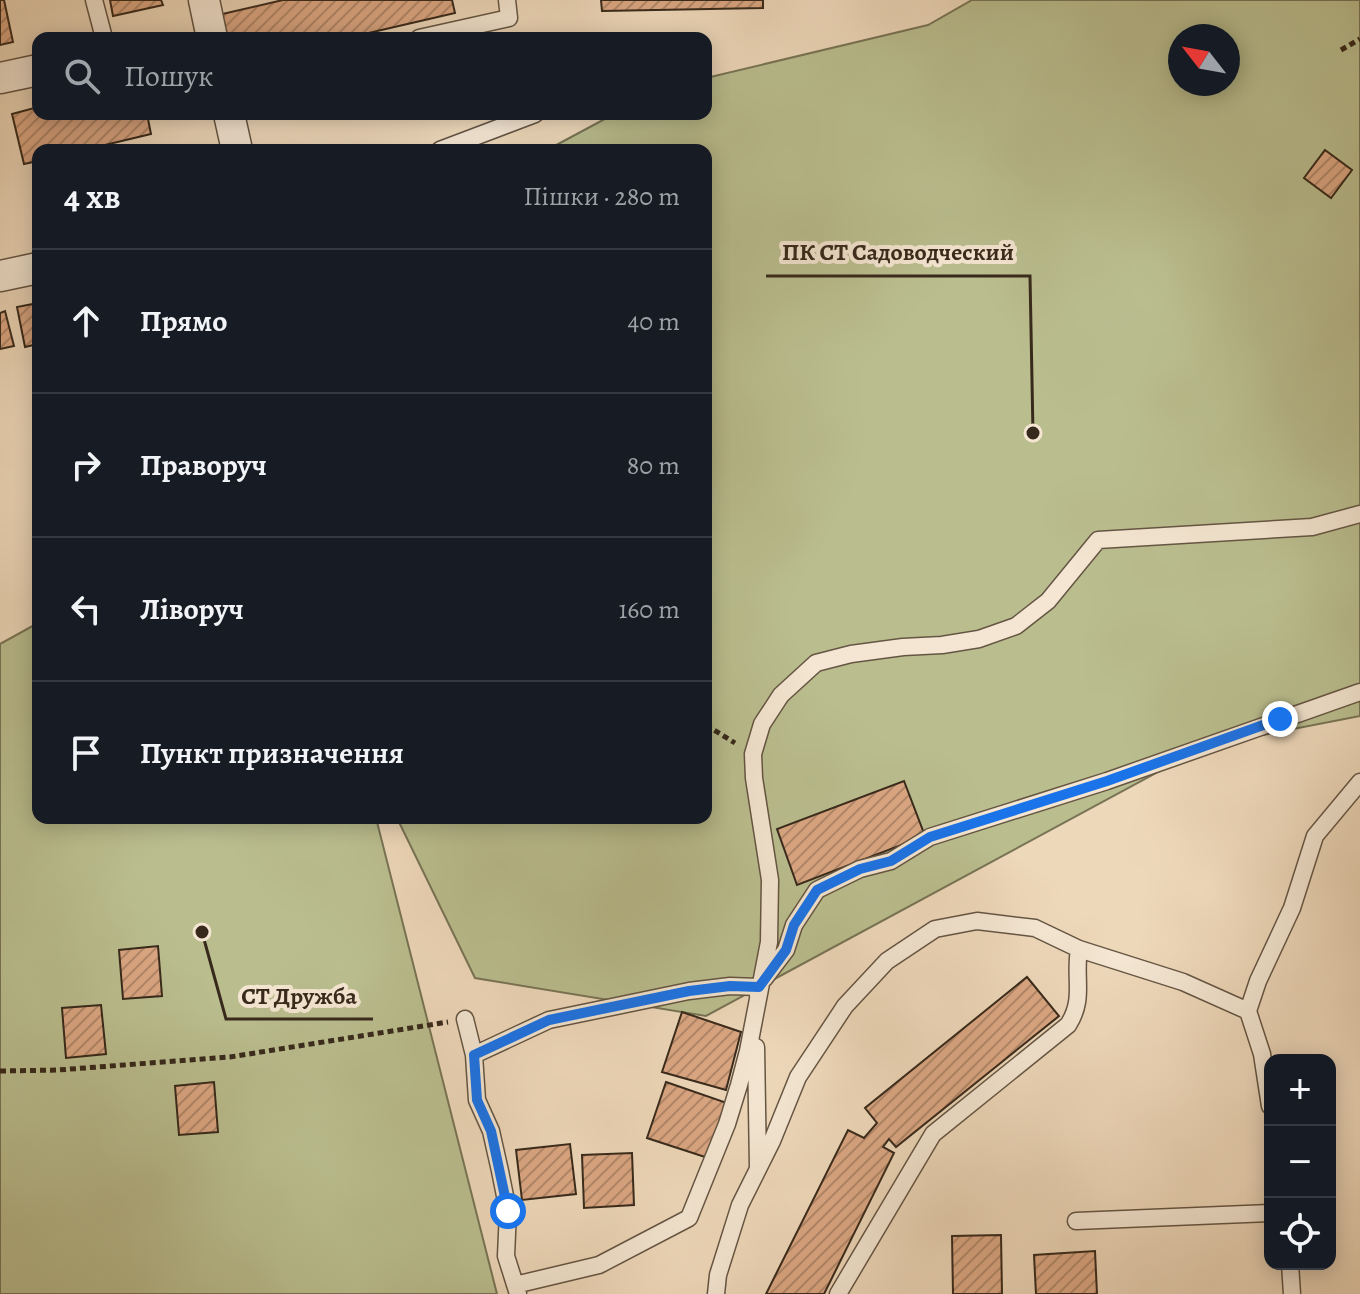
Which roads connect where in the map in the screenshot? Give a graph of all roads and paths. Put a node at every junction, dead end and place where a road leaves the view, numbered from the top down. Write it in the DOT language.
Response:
graph roads {
  1 [pos="94,0"];
  2 [pos="204,0"];
  3 [pos="507,0"];
  4 [pos="102,32"];
  5 [pos="203,32"];
  6 [pos="446,32"];
  7 [pos="1360,39"];
  8 [pos="1341,50"];
  9 [pos="32,71"];
  10 [pos="0,78"];
  11 [pos="230,120"];
  12 [pos="519,120"];
  13 [pos="236,144"];
  14 [pos="456,144"];
  15 [pos="32,269"];
  16 [pos="0,276"];
  17 [pos="1360,514"];
  18 [pos="1360,692"];
  19 [pos="712,729"];
  20 [pos="753,754"];
  21 [pos="1360,782"];
  22 [pos="1079,949"];
  23 [pos="759,987"];
  24 [pos="1248,1011"];
  25 [pos="465,1019"];
  26 [pos="474,1055"];
  27 [pos="1264,1067"];
  28 [pos="0,1071"];
  29 [pos="758,1170"];
  30 [pos="1264,1213"];
  31 [pos="1076,1221"];
  32 [pos="1290,1270"];
  33 [pos="516,1290"];
  34 [pos="716,1294"];
  35 [pos="838,1294"];
  36 [pos="1292,1294"];
  1 -- 4 [label="lane"];
  2 -- 5 [label="street"];
  3 -- 6 [label="lane"];
  7 -- 8 [label="path"];
  9 -- 10 [label="street"];
  11 -- 13 [label="street"];
  12 -- 14 [label="lane"];
  15 -- 16 [label="street"];
  17 -- 20 [label="lane"];
  18 -- 23 [label="lane"];
  19 -- 20 [label="path"];
  20 -- 23 [label="lane"];
  21 -- 24 [label="lane"];
  22 -- 24 [label="lane"];
  22 -- 29 [label="lane"];
  22 -- 35 [label="lane"];
  23 -- 26 [label="lane"];
  23 -- 29 [label="lane"];
  23 -- 33 [label="lane"];
  24 -- 27 [label="lane"];
  25 -- 26 [label="lane"];
  25 -- 28 [label="path"];
  26 -- 33 [label="lane"];
  29 -- 34 [label="lane"];
  30 -- 31 [label="lane"];
  32 -- 36 [label="lane"];
}
